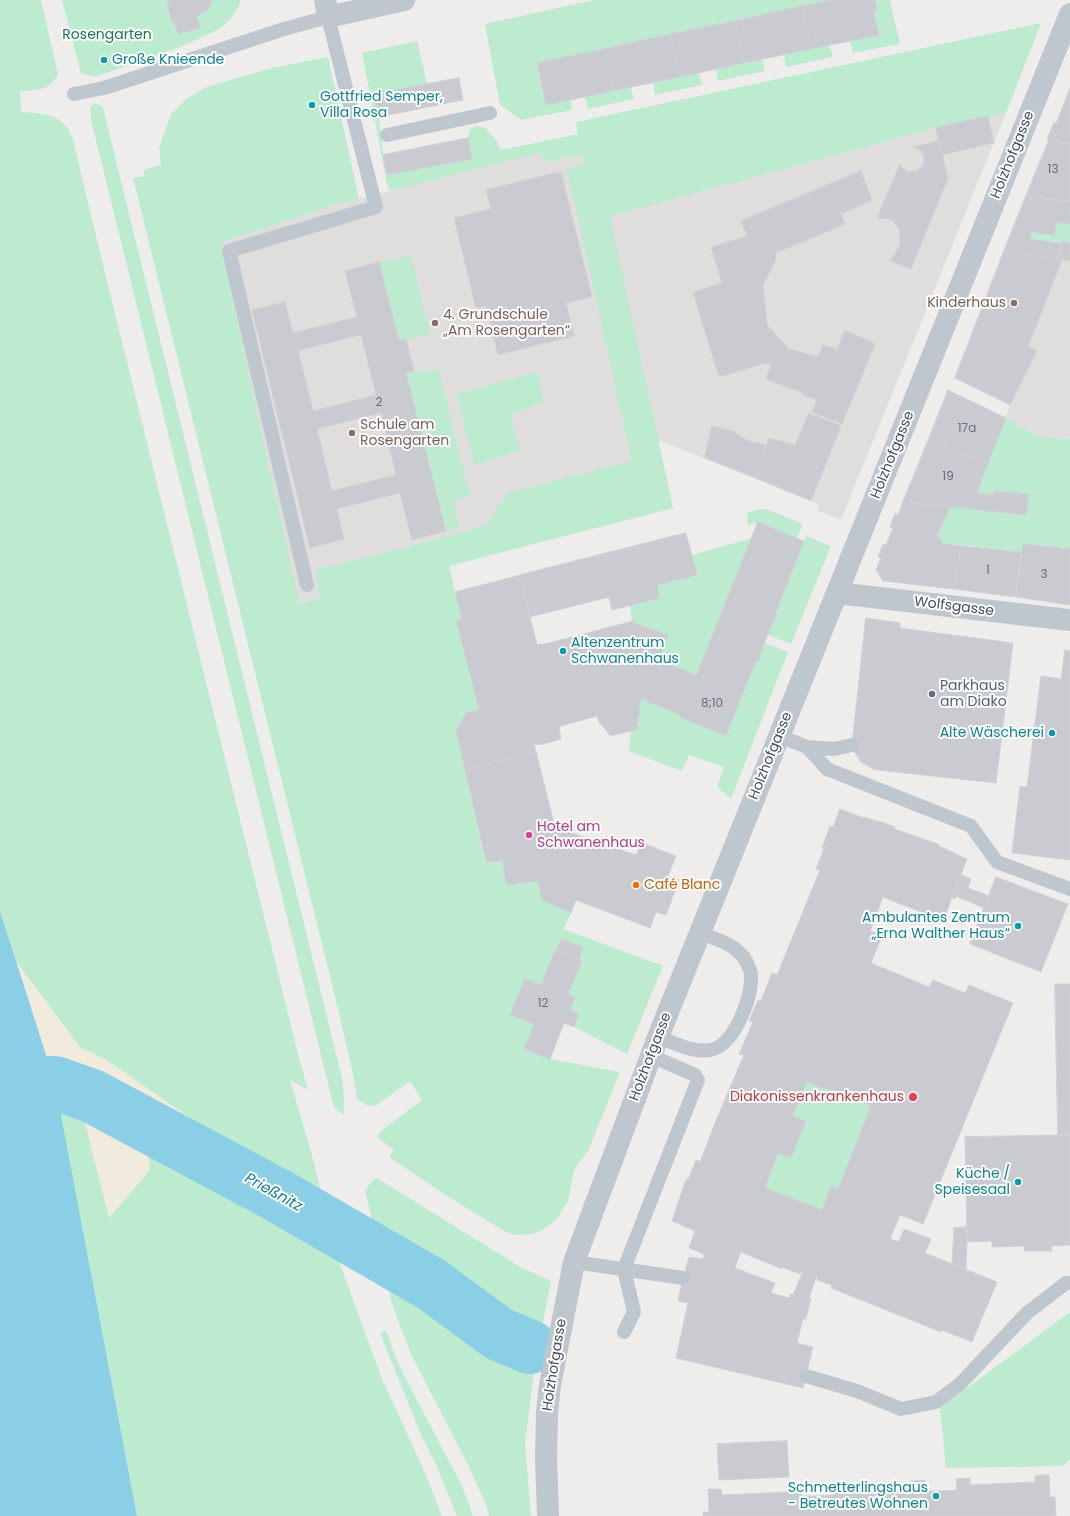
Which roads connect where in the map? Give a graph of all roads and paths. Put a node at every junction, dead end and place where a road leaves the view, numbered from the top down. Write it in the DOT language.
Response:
graph roads {
  1 [pos="404,0"];
  2 [pos="327,9"];
  3 [pos="1070,14"];
  4 [pos="74,94"];
  5 [pos="490,113"];
  6 [pos="388,135"];
  7 [pos="307,585"];
  8 [pos="837,593"];
  9 [pos="1070,620"];
  10 [pos="779,736"];
  11 [pos="852,745"];
  12 [pos="807,747"];
  13 [pos="1070,889"];
  14 [pos="700,933"];
  15 [pos="655,1046"];
  16 [pos="574,1262"];
  17 [pos="624,1269"];
  18 [pos="683,1278"];
  19 [pos="1070,1283"];
  20 [pos="624,1332"];
  21 [pos="806,1376"];
  22 [pos="548,1516"];
  1 -- 2 [label="street"];
  2 -- 4 [label="lane"];
  2 -- 7 [label="lane"];
  3 -- 8 [label="street, Holzhofgasse"];
  5 -- 6 [label="lane"];
  8 -- 9 [label="street, Wolfsgasse"];
  8 -- 10 [label="street, Holzhofgasse"];
  10 -- 12 [label="lane"];
  10 -- 14 [label="street, Holzhofgasse"];
  11 -- 12 [label="lane"];
  12 -- 13 [label="lane"];
  14 -- 15 [label="street, Holzhofgasse"];
  14 -- 15 [label="lane"];
  15 -- 16 [label="street, Holzhofgasse"];
  15 -- 17 [label="lane"];
  16 -- 17 [label="lane"];
  16 -- 22 [label="street, Holzhofgasse"];
  17 -- 18 [label="lane"];
  17 -- 20 [label="lane"];
  19 -- 21 [label="lane"];
}
